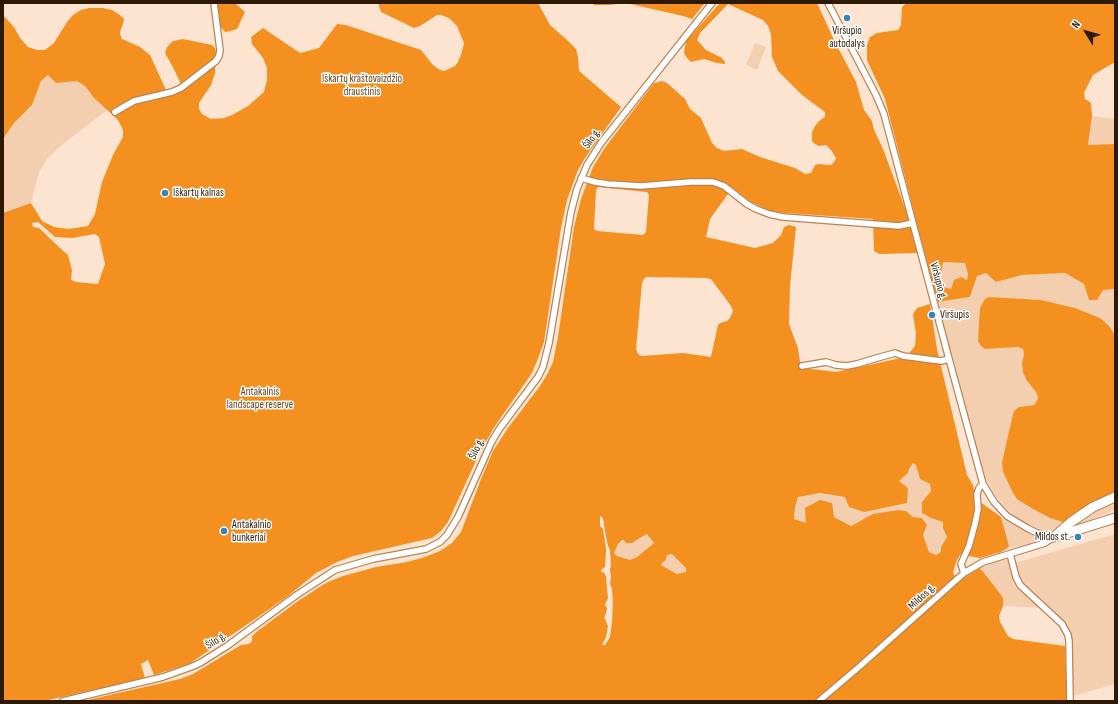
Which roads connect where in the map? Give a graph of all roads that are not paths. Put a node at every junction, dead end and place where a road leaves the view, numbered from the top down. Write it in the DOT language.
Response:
graph roads {
  1 [pos="214,3"];
  2 [pos="712,3"];
  3 [pos="828,3"];
  4 [pos="115,112"];
  5 [pos="581,178"];
  6 [pos="913,223"];
  7 [pos="949,359"];
  8 [pos="802,366"];
  9 [pos="983,484"];
  10 [pos="1115,497"];
  11 [pos="1115,518"];
  12 [pos="1098,523"];
  13 [pos="1115,524"];
  14 [pos="1054,537"];
  15 [pos="1010,554"];
  16 [pos="964,573"];
  17 [pos="63,701"];
  18 [pos="819,701"];
  19 [pos="1070,701"];
  1 -- 4 [label="street"];
  2 -- 5 [label="street, Šilo g."];
  3 -- 6 [label="street, Viršupio g."];
  5 -- 6 [label="street"];
  5 -- 17 [label="street, Šilo g."];
  6 -- 7 [label="street, Viršupio g."];
  7 -- 8 [label="street"];
  7 -- 9 [label="street, Viršupio g."];
  9 -- 14 [label="street, Viršupio g."];
  9 -- 16 [label="street"];
  10 -- 14 [label="main road"];
  11 -- 12 [label="main road"];
  12 -- 13 [label="main road"];
  12 -- 14 [label="main road"];
  14 -- 15 [label="street, Mildos g."];
  15 -- 16 [label="street, Mildos g."];
  15 -- 19 [label="street"];
  16 -- 18 [label="street, Mildos g."];
}
